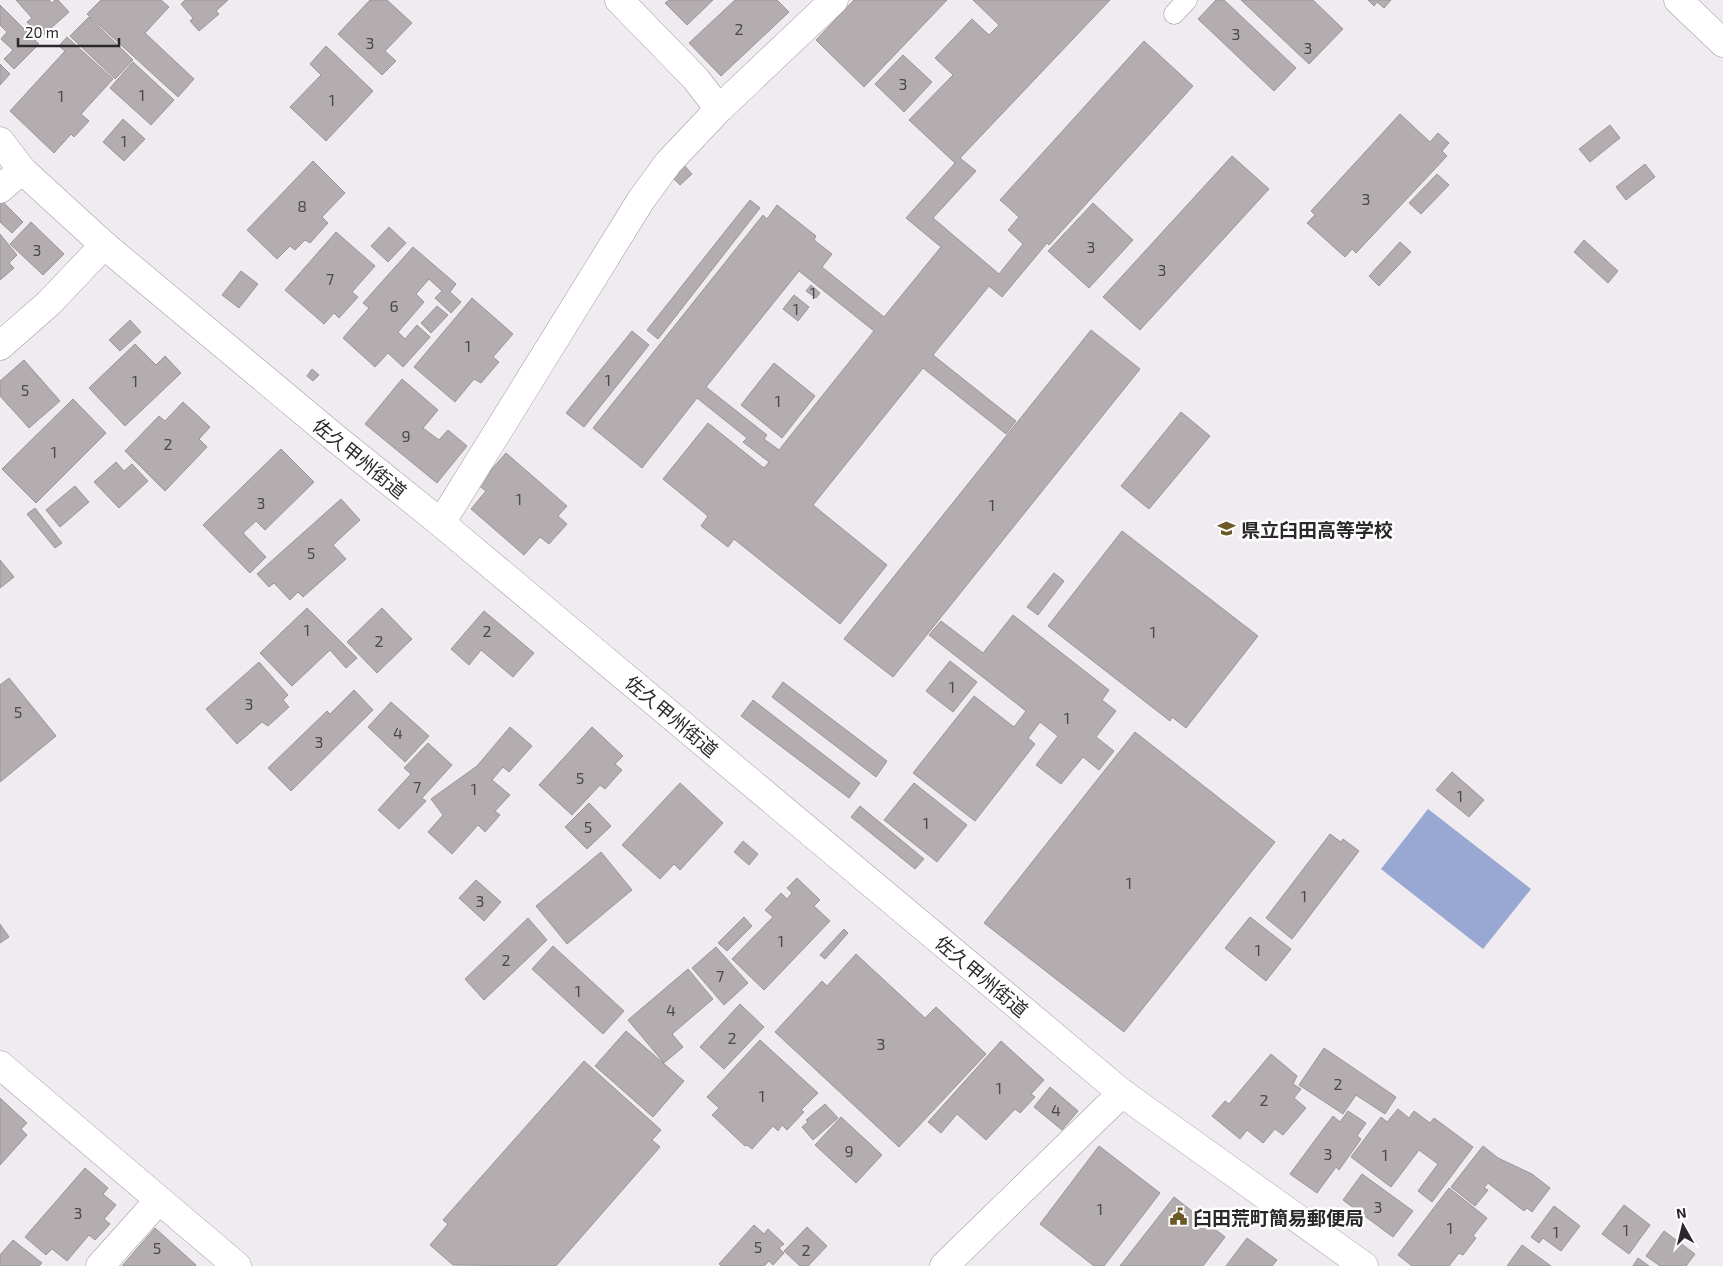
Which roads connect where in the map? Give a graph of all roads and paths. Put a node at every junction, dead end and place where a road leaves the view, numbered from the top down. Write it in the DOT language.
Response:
graph roads {
  1 [pos="619,0"];
  2 [pos="834,0"];
  3 [pos="1678,0"];
  4 [pos="1723,43"];
  5 [pos="718,109"];
  6 [pos="0,141"];
  7 [pos="22,170"];
  8 [pos="0,189"];
  9 [pos="104,245"];
  10 [pos="0,346"];
  11 [pos="440,523"];
  12 [pos="0,1065"];
  13 [pos="1122,1092"];
  14 [pos="159,1200"];
  15 [pos="100,1266"];
  16 [pos="236,1266"];
  17 [pos="944,1266"];
  18 [pos="1364,1266"];
  1 -- 5 [label="street"];
  2 -- 5 [label="street"];
  3 -- 4 [label="street"];
  5 -- 11 [label="street"];
  6 -- 7 [label="street, 佐久甲州街道"];
  7 -- 8 [label="street"];
  7 -- 9 [label="street, 佐久甲州街道"];
  9 -- 10 [label="street"];
  9 -- 11 [label="street, 佐久甲州街道"];
  11 -- 13 [label="street, 佐久甲州街道"];
  12 -- 14 [label="street"];
  13 -- 17 [label="street"];
  13 -- 18 [label="street, 佐久甲州街道"];
  14 -- 15 [label="street"];
  14 -- 16 [label="street"];
}
